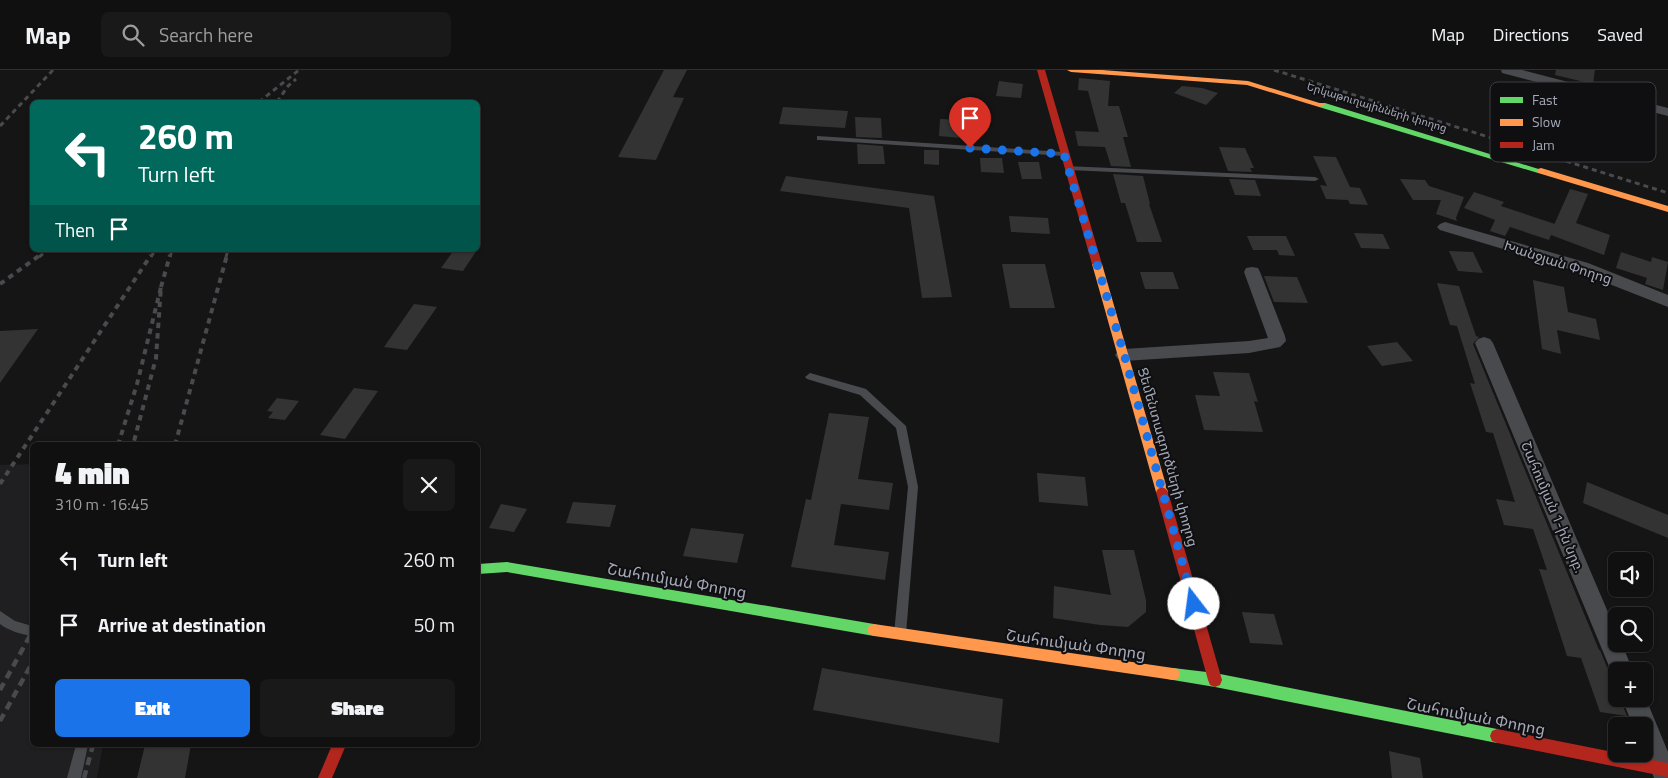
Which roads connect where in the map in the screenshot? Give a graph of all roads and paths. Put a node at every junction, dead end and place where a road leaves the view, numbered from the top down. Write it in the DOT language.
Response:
graph roads {
  1 [pos="1041,70"];
  2 [pos="1071,70"];
  3 [pos="1507,70"];
  4 [pos="1554,82"];
  5 [pos="820,138"];
  6 [pos="1064,154"];
  7 [pos="1490,156"];
  8 [pos="1511,162"];
  9 [pos="1068,168"];
  10 [pos="1315,179"];
  11 [pos="1668,209"];
  12 [pos="1445,227"];
  13 [pos="1252,272"];
  14 [pos="1668,301"];
  15 [pos="1484,343"];
  16 [pos="1124,354"];
  17 [pos="810,377"];
  18 [pos="480,569"];
  19 [pos="0,616"];
  20 [pos="30,630"];
  21 [pos="900,635"];
  22 [pos="1618,662"];
  23 [pos="1215,680"];
  24 [pos="1638,707"];
  25 [pos="82,747"];
  26 [pos="338,747"];
  27 [pos="1666,770"];
  28 [pos="74,778"];
  29 [pos="325,778"];
  1 -- 6 [label="street, Ցեմենտագործների փողոց"];
  2 -- 7 [label="street, Երկաթուղայինների փողոց"];
  3 -- 4 [label="street"];
  5 -- 6 [label="lane"];
  6 -- 9 [label="street, Ցեմենտագործների փողոց"];
  8 -- 11 [label="street, Երկաթուղայինների փողոց"];
  9 -- 10 [label="lane"];
  9 -- 16 [label="street, Ցեմենտագործների փողոց"];
  12 -- 14 [label="street, Խանջյան Փողոց"];
  13 -- 16 [label="street"];
  15 -- 22 [label="street, Շահումյան 1-ին նրբ."];
  16 -- 23 [label="street, Ցեմենտագործների փողոց"];
  17 -- 21 [label="lane"];
  18 -- 21 [label="street, Շահումյան Փողոց"];
  19 -- 20 [label="lane"];
  21 -- 23 [label="street, Շահումյան Փողոց"];
  23 -- 27 [label="street, Շահումյան Փողոց"];
  24 -- 27 [label="street"];
  25 -- 28 [label="lane"];
  26 -- 29 [label="street"];
}
